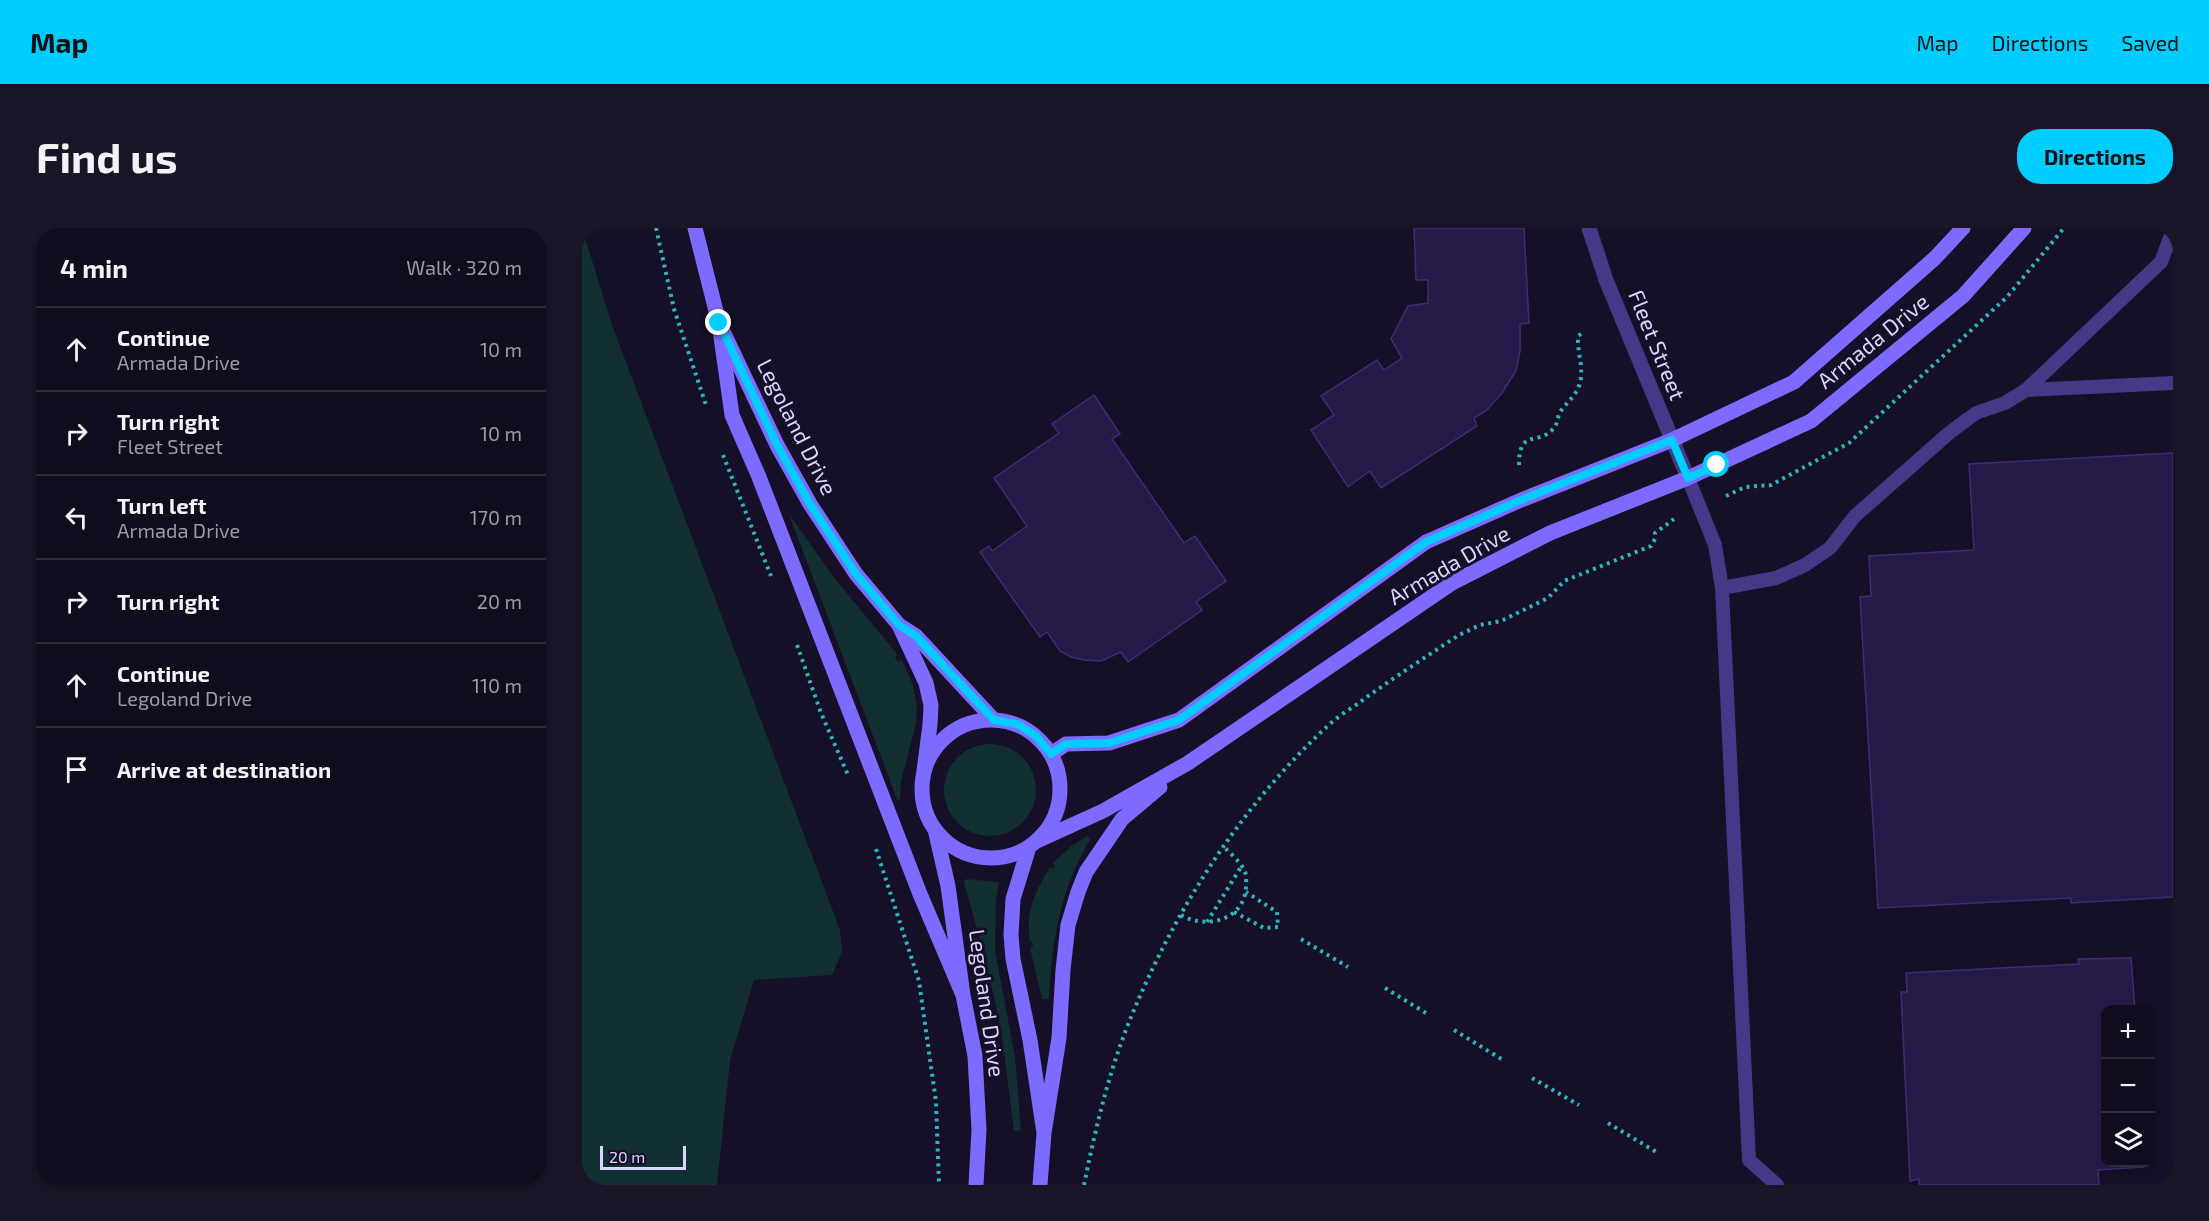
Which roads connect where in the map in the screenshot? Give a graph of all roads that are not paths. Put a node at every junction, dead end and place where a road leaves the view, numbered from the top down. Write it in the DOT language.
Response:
graph roads {
  1 [pos="695,228"];
  2 [pos="1589,228"];
  3 [pos="1963,228"];
  4 [pos="2024,228"];
  5 [pos="2171,240"];
  6 [pos="719,323"];
  7 [pos="2173,383"];
  8 [pos="2026,390"];
  9 [pos="1672,440"];
  10 [pos="1688,478"];
  11 [pos="1722,588"];
  12 [pos="899,625"];
  13 [pos="994,720"];
  14 [pos="1051,754"];
  15 [pos="1188,764"];
  16 [pos="922,778"];
  17 [pos="934,828"];
  18 [pos="1033,844"];
  19 [pos="963,995"];
  20 [pos="1044,1133"];
  21 [pos="976,1185"];
  22 [pos="1040,1185"];
  23 [pos="1777,1185"];
  1 -- 6 [label="main road, Legoland Drive"];
  2 -- 9 [label="street, Fleet Street"];
  3 -- 9 [label="main road, Armada Drive"];
  4 -- 10 [label="main road, Armada Drive"];
  5 -- 8 [label="lane"];
  6 -- 12 [label="main road, Legoland Drive"];
  6 -- 19 [label="main road"];
  7 -- 8 [label="lane"];
  8 -- 11 [label="lane"];
  9 -- 10 [label="street, Fleet Street"];
  9 -- 14 [label="main road, Armada Drive"];
  10 -- 11 [label="lane"];
  10 -- 15 [label="main road, Armada Drive"];
  11 -- 23 [label="lane"];
  12 -- 13 [label="main road, Legoland Drive"];
  12 -- 16 [label="main road, Legoland Drive"];
  13 -- 14 [label="main road"];
  13 -- 16 [label="main road"];
  14 -- 18 [label="main road"];
  15 -- 18 [label="main road, Armada Drive"];
  15 -- 20 [label="main road"];
  16 -- 17 [label="main road"];
  17 -- 18 [label="main road"];
  17 -- 19 [label="main road, Legoland Drive"];
  18 -- 20 [label="main road, Legoland Drive"];
  19 -- 21 [label="main road, Legoland Drive"];
  20 -- 22 [label="main road, Legoland Drive"];
}
